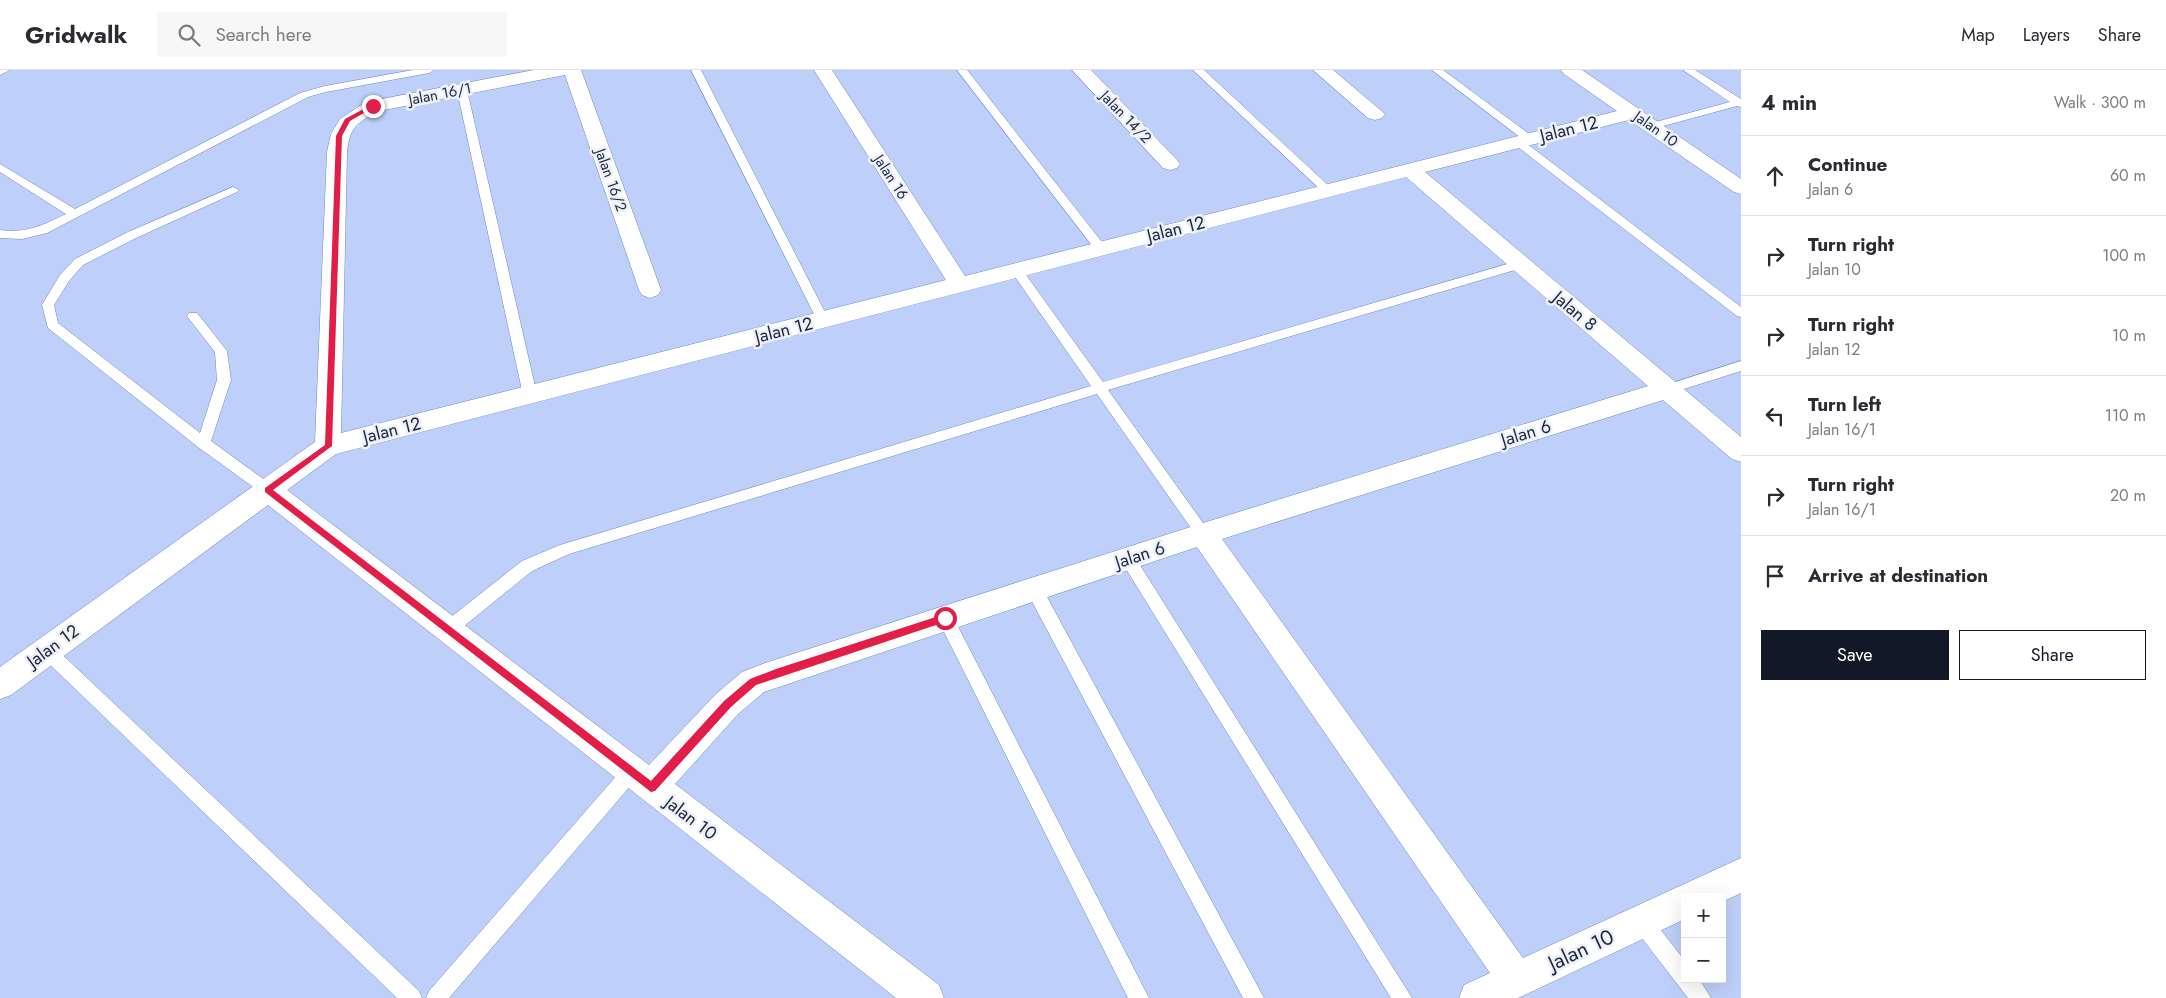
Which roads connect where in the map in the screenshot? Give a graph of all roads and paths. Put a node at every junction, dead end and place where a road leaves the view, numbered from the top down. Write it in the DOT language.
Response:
graph roads {
  1 [pos="4,70"];
  2 [pos="429,70"];
  3 [pos="563,70"];
  4 [pos="572,70"];
  5 [pos="696,70"];
  6 [pos="823,70"];
  7 [pos="962,70"];
  8 [pos="1081,70"];
  9 [pos="1198,70"];
  10 [pos="1322,70"];
  11 [pos="1437,70"];
  12 [pos="1570,70"];
  13 [pos="1688,70"];
  14 [pos="0,72"];
  15 [pos="462,90"];
  16 [pos="1740,103"];
  17 [pos="1633,113"];
  18 [pos="1375,114"];
  19 [pos="1652,126"];
  20 [pos="1524,141"];
  21 [pos="1170,164"];
  22 [pos="0,167"];
  23 [pos="1410,170"];
  24 [pos="1741,188"];
  25 [pos="233,190"];
  26 [pos="1328,191"];
  27 [pos="73,213"];
  28 [pos="0,234"];
  29 [pos="1101,249"];
  30 [pos="1521,264"];
  31 [pos="1017,271"];
  32 [pos="960,285"];
  33 [pos="650,290"];
  34 [pos="1741,313"];
  35 [pos="192,316"];
  36 [pos="823,320"];
  37 [pos="1741,366"];
  38 [pos="1099,388"];
  39 [pos="1668,389"];
  40 [pos="530,395"];
  41 [pos="203,443"];
  42 [pos="328,446"];
  43 [pos="1741,452"];
  44 [pos="268,490"];
  45 [pos="1203,534"];
  46 [pos="1128,559"];
  47 [pos="1034,589"];
  48 [pos="945,618"];
  49 [pos="447,630"];
  50 [pos="47,651"];
  51 [pos="0,685"];
  52 [pos="641,780"];
  53 [pos="1741,875"];
  54 [pos="1703,893"];
  55 [pos="1681,904"];
  56 [pos="1642,922"];
  57 [pos="1681,972"];
  58 [pos="1517,980"];
  59 [pos="1690,983"];
  60 [pos="412,998"];
  61 [pos="436,998"];
  62 [pos="926,998"];
  63 [pos="1140,998"];
  64 [pos="1254,998"];
  65 [pos="1402,998"];
  66 [pos="1477,998"];
  67 [pos="1701,998"];
  1 -- 14 [label="lane"];
  2 -- 27 [label="lane"];
  3 -- 15 [label="street, Jalan 16/1"];
  4 -- 33 [label="street, Jalan 16/2"];
  5 -- 36 [label="lane"];
  6 -- 32 [label="street, Jalan 16"];
  7 -- 29 [label="lane"];
  8 -- 21 [label="street, Jalan 14/2"];
  9 -- 26 [label="lane"];
  10 -- 18 [label="street"];
  11 -- 20 [label="lane"];
  12 -- 17 [label="street, Jalan 10"];
  13 -- 16 [label="lane"];
  15 -- 40 [label="lane"];
  15 -- 42 [label="street, Jalan 16/1"];
  16 -- 19 [label="lane"];
  17 -- 19 [label="street, Jalan 10"];
  17 -- 20 [label="street, Jalan 12"];
  19 -- 24 [label="street, Jalan 10"];
  20 -- 23 [label="street, Jalan 12"];
  20 -- 34 [label="lane"];
  22 -- 27 [label="lane"];
  23 -- 26 [label="street, Jalan 12"];
  23 -- 30 [label="street, Jalan 8"];
  25 -- 41 [label="lane"];
  26 -- 29 [label="street, Jalan 12"];
  27 -- 28 [label="lane"];
  29 -- 31 [label="street, Jalan 12"];
  30 -- 38 [label="lane"];
  30 -- 39 [label="street, Jalan 8"];
  31 -- 32 [label="street, Jalan 12"];
  31 -- 38 [label="lane"];
  32 -- 36 [label="street, Jalan 12"];
  35 -- 41 [label="lane"];
  36 -- 40 [label="street, Jalan 12"];
  37 -- 39 [label="lane"];
  38 -- 45 [label="lane"];
  38 -- 49 [label="lane"];
  39 -- 43 [label="street, Jalan 8"];
  39 -- 45 [label="street, Jalan 6"];
  40 -- 42 [label="street, Jalan 12"];
  41 -- 44 [label="lane"];
  42 -- 44 [label="street, Jalan 12"];
  44 -- 49 [label="street, Jalan 10"];
  44 -- 50 [label="street, Jalan 12"];
  45 -- 46 [label="street, Jalan 6"];
  45 -- 58 [label="street"];
  46 -- 47 [label="street, Jalan 6"];
  46 -- 65 [label="lane"];
  47 -- 48 [label="street, Jalan 6"];
  47 -- 64 [label="lane"];
  48 -- 52 [label="street, Jalan 6"];
  48 -- 63 [label="lane"];
  49 -- 52 [label="street, Jalan 10"];
  50 -- 51 [label="street, Jalan 12"];
  50 -- 60 [label="lane"];
  52 -- 61 [label="lane"];
  52 -- 62 [label="street, Jalan 10"];
  53 -- 54 [label="street"];
  55 -- 56 [label="street, Jalan 10"];
  56 -- 57 [label="lane"];
  56 -- 58 [label="street, Jalan 10"];
  58 -- 66 [label="street, Jalan 10"];
  59 -- 67 [label="lane"];
}
